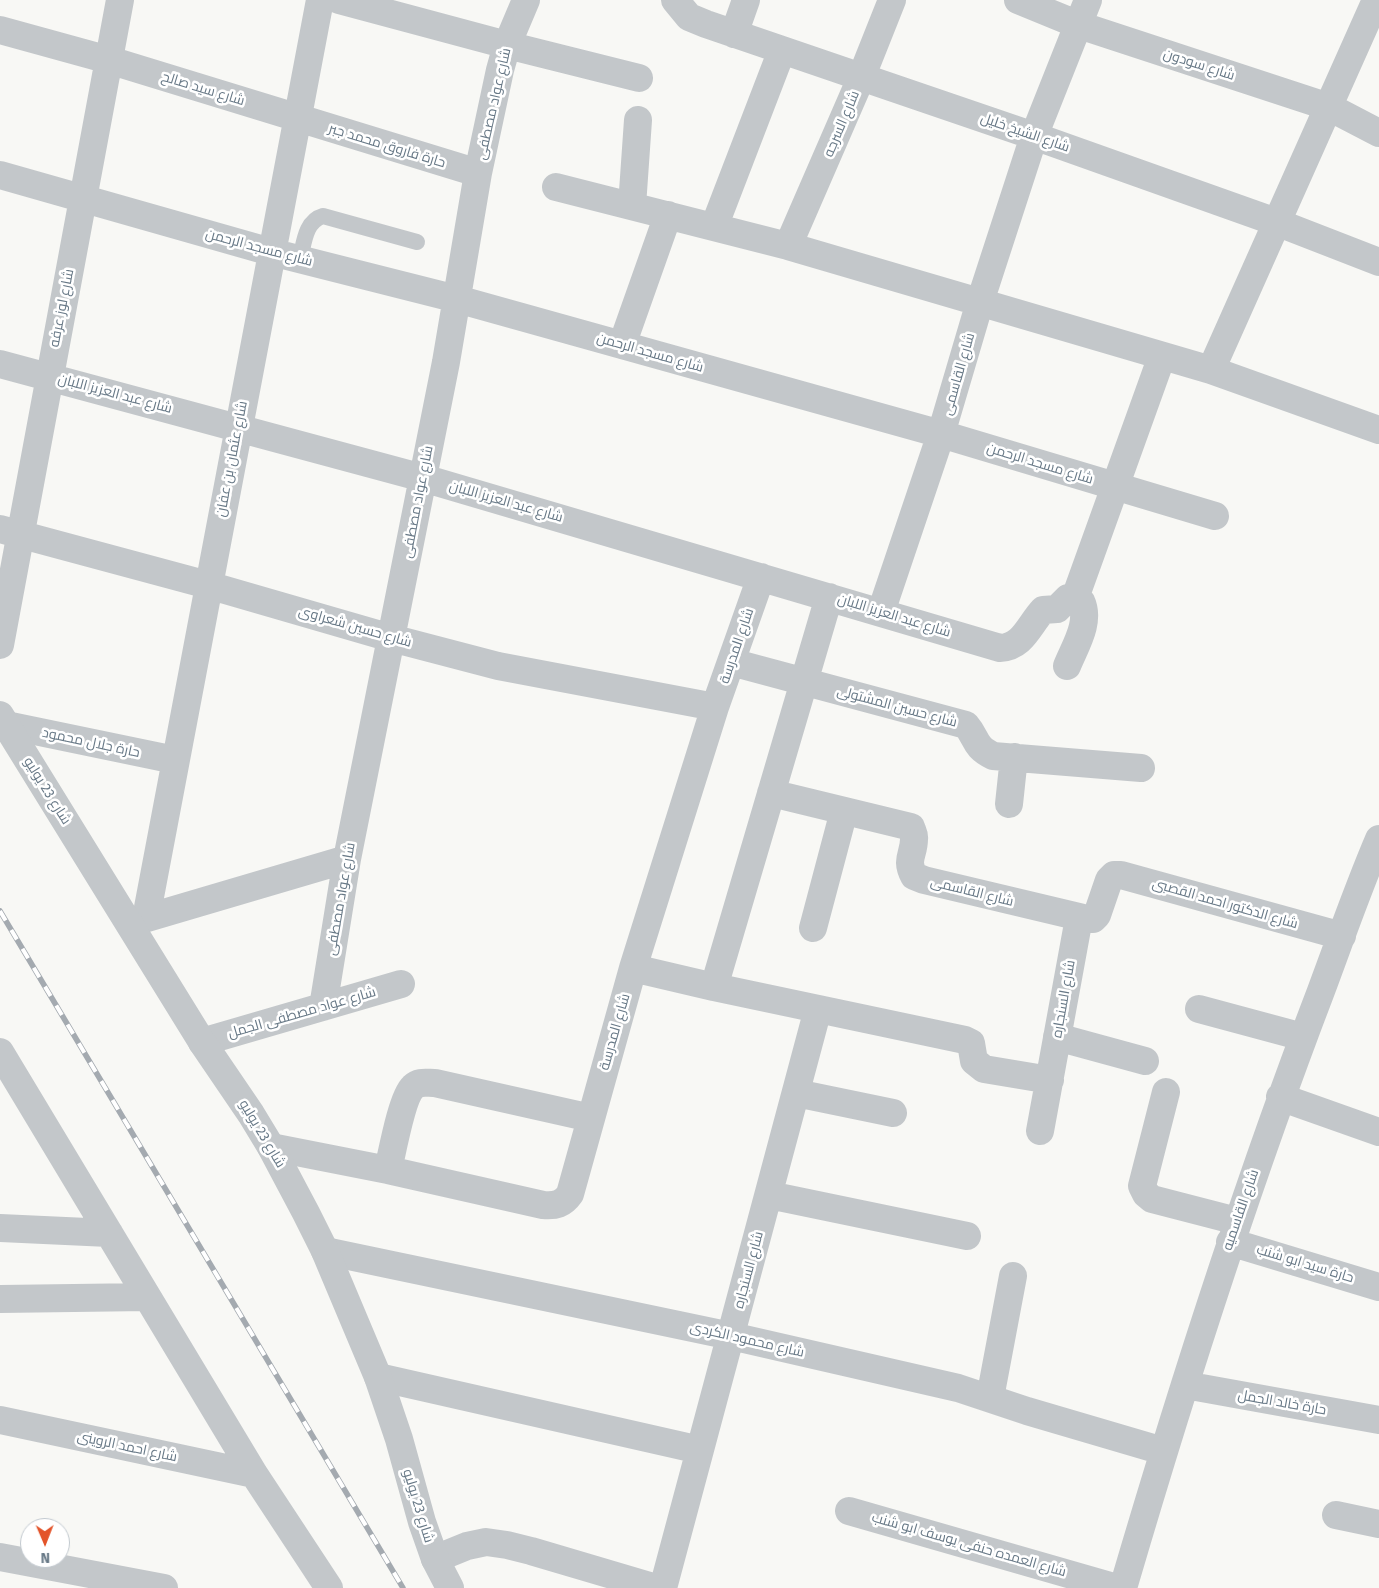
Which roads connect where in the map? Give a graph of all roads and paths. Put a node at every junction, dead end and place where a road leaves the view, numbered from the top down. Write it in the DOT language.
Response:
graph roads {
  1 [pos="120,0"];
  2 [pos="320,0"];
  3 [pos="339,0"];
  4 [pos="526,0"];
  5 [pos="675,0"];
  6 [pos="746,0"];
  7 [pos="892,0"];
  8 [pos="1018,0"];
  9 [pos="1088,0"];
  10 [pos="1376,0"];
  11 [pos="1079,25"];
  12 [pos="0,30"];
  13 [pos="734,34"];
  14 [pos="507,45"];
  15 [pos="782,50"];
  16 [pos="109,60"];
  17 [pos="639,78"];
  18 [pos="861,78"];
  19 [pos="1329,107"];
  20 [pos="297,119"];
  21 [pos="638,120"];
  22 [pos="1379,133"];
  23 [pos="1034,136"];
  24 [pos="478,173"];
  25 [pos="0,175"];
  26 [pos="556,187"];
  27 [pos="83,197"];
  28 [pos="632,206"];
  29 [pos="668,215"];
  30 [pos="1276,222"];
  31 [pos="714,227"];
  32 [pos="417,242"];
  33 [pos="788,246"];
  34 [pos="271,252"];
  35 [pos="300,259"];
  36 [pos="1379,262"];
  37 [pos="457,299"];
  38 [pos="980,302"];
  39 [pos="622,345"];
  40 [pos="1162,356"];
  41 [pos="0,364"];
  42 [pos="1211,370"];
  43 [pos="50,377"];
  44 [pos="238,427"];
  45 [pos="1379,430"];
  46 [pos="941,434"];
  47 [pos="423,478"];
  48 [pos="1115,486"];
  49 [pos="1215,516"];
  50 [pos="10,532"];
  51 [pos="761,577"];
  52 [pos="208,585"];
  53 [pos="829,597"];
  54 [pos="1075,598"];
  55 [pos="881,612"];
  56 [pos="391,638"];
  57 [pos="0,645"];
  58 [pos="731,662"];
  59 [pos="1067,666"];
  60 [pos="804,682"];
  61 [pos="715,707"];
  62 [pos="3,720"];
  63 [pos="1014,757"];
  64 [pos="175,760"];
  65 [pos="1141,768"];
  66 [pos="771,793"];
  67 [pos="1009,804"];
  68 [pos="844,811"];
  69 [pos="1379,840"];
  70 [pos="347,859"];
  71 [pos="1079,918"];
  72 [pos="137,921"];
  73 [pos="813,928"];
  74 [pos="1342,936"];
  75 [pos="633,968"];
  76 [pos="401,984"];
  77 [pos="714,987"];
  78 [pos="323,1007"];
  79 [pos="818,1009"];
  80 [pos="1199,1009"];
  81 [pos="1057,1037"];
  82 [pos="1303,1037"];
  83 [pos="202,1042"];
  84 [pos="0,1052"];
  85 [pos="1145,1061"];
  86 [pos="1050,1080"];
  87 [pos="1166,1092"];
  88 [pos="796,1093"];
  89 [pos="1280,1097"];
  90 [pos="893,1114"];
  91 [pos="592,1118"];
  92 [pos="1040,1131"];
  93 [pos="1379,1132"];
  94 [pos="271,1147"];
  95 [pos="388,1170"];
  96 [pos="769,1195"];
  97 [pos="0,1228"];
  98 [pos="1234,1232"];
  99 [pos="109,1233"];
  100 [pos="967,1236"];
  101 [pos="325,1251"];
  102 [pos="1013,1276"];
  103 [pos="1379,1286"];
  104 [pos="147,1297"];
  105 [pos="0,1299"];
  106 [pos="731,1336"];
  107 [pos="378,1377"];
  108 [pos="1186,1385"];
  109 [pos="990,1398"];
  110 [pos="0,1420"];
  111 [pos="1379,1420"];
  112 [pos="700,1450"];
  113 [pos="1163,1451"];
  114 [pos="254,1474"];
  115 [pos="850,1511"];
  116 [pos="1336,1515"];
  117 [pos="1379,1524"];
  118 [pos="0,1557"];
  119 [pos="435,1559"];
  120 [pos="164,1588"];
  121 [pos="330,1588"];
  122 [pos="450,1588"];
  123 [pos="656,1588"];
  124 [pos="663,1588"];
  125 [pos="1117,1588"];
  126 [pos="1123,1588"];
  1 -- 16 [label="street, شارع لوز عرفه"];
  2 -- 20 [label="street, شارع عثمان بن عفان"];
  3 -- 14 [label="street"];
  4 -- 14 [label="street, شارع عواد مصطفى"];
  5 -- 13 [label="street, شارع الشيخ خليل"];
  6 -- 13 [label="street"];
  7 -- 18 [label="street, شارع السرجه"];
  8 -- 11 [label="street, شارع سودون"];
  9 -- 11 [label="street, شارع القاسمى"];
  10 -- 19 [label="street"];
  11 -- 19 [label="street, شارع سودون"];
  11 -- 23 [label="street, شارع القاسمى"];
  12 -- 16 [label="street, شارع سيد صالح"];
  13 -- 15 [label="street, شارع الشيخ خليل"];
  14 -- 17 [label="street"];
  14 -- 24 [label="street, شارع عواد مصطفى"];
  15 -- 18 [label="street, شارع الشيخ خليل"];
  15 -- 31 [label="street"];
  16 -- 20 [label="street, شارع سيد صالح"];
  16 -- 27 [label="street, شارع لوز عرفه"];
  18 -- 23 [label="street, شارع الشيخ خليل"];
  18 -- 33 [label="street, شارع السرجه"];
  19 -- 22 [label="street, شارع سودون"];
  19 -- 30 [label="street"];
  20 -- 24 [label="street, حارة فاروق محمد جبر"];
  20 -- 34 [label="street, شارع عثمان بن عفان"];
  21 -- 28 [label="street"];
  23 -- 30 [label="street, شارع الشيخ خليل"];
  23 -- 38 [label="street, شارع القاسمى"];
  24 -- 37 [label="street, شارع عواد مصطفى"];
  25 -- 27 [label="street, شارع مسجد الرحمن"];
  26 -- 28 [label="street"];
  27 -- 34 [label="street, شارع مسجد الرحمن"];
  27 -- 43 [label="street, شارع لوز عرفه"];
  28 -- 29 [label="street"];
  29 -- 31 [label="street"];
  29 -- 39 [label="street"];
  30 -- 36 [label="street, شارع الشيخ خليل"];
  30 -- 42 [label="street"];
  31 -- 33 [label="street"];
  32 -- 35 [label="lane"];
  33 -- 38 [label="street"];
  34 -- 35 [label="street, شارع مسجد الرحمن"];
  34 -- 44 [label="street, شارع عثمان بن عفان"];
  35 -- 37 [label="street, شارع مسجد الرحمن"];
  37 -- 39 [label="street, شارع مسجد الرحمن"];
  37 -- 47 [label="street, شارع عواد مصطفى"];
  38 -- 40 [label="street"];
  38 -- 46 [label="street, شارع القاسمى"];
  39 -- 46 [label="street, شارع مسجد الرحمن"];
  40 -- 42 [label="street"];
  40 -- 48 [label="street"];
  41 -- 43 [label="street, شارع عبد العزيز اللبان"];
  42 -- 45 [label="street"];
  43 -- 44 [label="street, شارع عبد العزيز اللبان"];
  43 -- 50 [label="street, شارع لوز عرفه"];
  44 -- 47 [label="street, شارع عبد العزيز اللبان"];
  44 -- 52 [label="street, شارع عثمان بن عفان"];
  46 -- 48 [label="street, شارع مسجد الرحمن"];
  46 -- 55 [label="street, شارع القاسمى"];
  47 -- 51 [label="street, شارع عبد العزيز اللبان"];
  47 -- 56 [label="street, شارع عواد مصطفى"];
  48 -- 49 [label="street, شارع مسجد الرحمن"];
  48 -- 54 [label="street"];
  50 -- 52 [label="street, شارع حسين شعراوى"];
  50 -- 57 [label="street, شارع لوز عرفه"];
  51 -- 53 [label="street, شارع عبد العزيز اللبان"];
  51 -- 58 [label="street, شارع المدرسة"];
  52 -- 56 [label="street, شارع حسين شعراوى"];
  52 -- 64 [label="street, شارع عثمان بن عفان"];
  53 -- 55 [label="street, شارع عبد العزيز اللبان"];
  53 -- 60 [label="street"];
  54 -- 55 [label="street, شارع عبد العزيز اللبان"];
  54 -- 59 [label="street"];
  56 -- 61 [label="street, شارع حسين شعراوى"];
  56 -- 70 [label="street, شارع عواد مصطفى"];
  58 -- 60 [label="street, شارع حسين المشتولى"];
  58 -- 61 [label="street, شارع المدرسة"];
  60 -- 63 [label="street, شارع حسين المشتولى"];
  60 -- 66 [label="street"];
  61 -- 75 [label="street, شارع المدرسة"];
  62 -- 64 [label="street, حارة جلال محمود"];
  62 -- 72 [label="street, شارع 23 يوليو"];
  63 -- 65 [label="street, شارع حسين المشتولى"];
  63 -- 67 [label="street"];
  64 -- 72 [label="street, شارع عثمان بن عفان"];
  66 -- 68 [label="street, شارع القاسمى"];
  66 -- 77 [label="street"];
  68 -- 71 [label="street, شارع القاسمى"];
  68 -- 73 [label="street"];
  69 -- 74 [label="street, شارع القاسميه"];
  70 -- 72 [label="street"];
  70 -- 78 [label="street, شارع عواد مصطفى"];
  71 -- 74 [label="street, شارع الدكتور احمد القصبى"];
  71 -- 81 [label="street, شارع السنجاره"];
  72 -- 83 [label="street, شارع 23 يوليو"];
  74 -- 82 [label="street, شارع القاسميه"];
  75 -- 77 [label="street"];
  75 -- 91 [label="street, شارع المدرسة"];
  76 -- 78 [label="street, شارع عواد مصطفى الجمل"];
  77 -- 79 [label="street"];
  78 -- 83 [label="street, شارع عواد مصطفى الجمل"];
  79 -- 86 [label="street"];
  79 -- 88 [label="street, شارع السنجاره"];
  80 -- 82 [label="street"];
  81 -- 85 [label="street"];
  81 -- 86 [label="street, شارع السنجاره"];
  82 -- 89 [label="street, شارع القاسميه"];
  83 -- 94 [label="street, شارع 23 يوليو"];
  84 -- 99 [label="street"];
  86 -- 92 [label="street, شارع السنجاره"];
  87 -- 98 [label="street, حارة سيد ابو شنب"];
  88 -- 90 [label="street"];
  88 -- 96 [label="street, شارع السنجاره"];
  89 -- 93 [label="street"];
  89 -- 98 [label="street, شارع القاسميه"];
  91 -- 95 [label="street, شارع المدرسة"];
  91 -- 95 [label="street"];
  94 -- 95 [label="street, شارع المدرسة"];
  94 -- 101 [label="street, شارع 23 يوليو"];
  96 -- 100 [label="street"];
  96 -- 106 [label="street, شارع السنجاره"];
  97 -- 99 [label="street"];
  98 -- 103 [label="street, حارة سيد ابو شنب"];
  98 -- 108 [label="street, شارع القاسميه"];
  99 -- 104 [label="street"];
  101 -- 106 [label="street, شارع محمود الكردى"];
  101 -- 107 [label="street, شارع 23 يوليو"];
  102 -- 109 [label="street"];
  104 -- 105 [label="street"];
  104 -- 114 [label="street"];
  106 -- 109 [label="street, شارع محمود الكردى"];
  106 -- 112 [label="street, شارع السنجاره"];
  107 -- 112 [label="street"];
  107 -- 119 [label="street, شارع 23 يوليو"];
  108 -- 111 [label="street, حارة خالد الجمل"];
  108 -- 113 [label="street, شارع القاسميه"];
  109 -- 113 [label="street, شارع محمود الكردى"];
  110 -- 114 [label="street, شارع احمد الروينى"];
  112 -- 124 [label="street, شارع السنجاره"];
  113 -- 126 [label="street, شارع القاسميه"];
  114 -- 121 [label="street"];
  115 -- 125 [label="street, شارع العمده حنفى يوسف ابو شنب"];
  116 -- 117 [label="street"];
  118 -- 120 [label="street"];
  119 -- 122 [label="street, شارع 23 يوليو"];
  119 -- 123 [label="street"];
}
